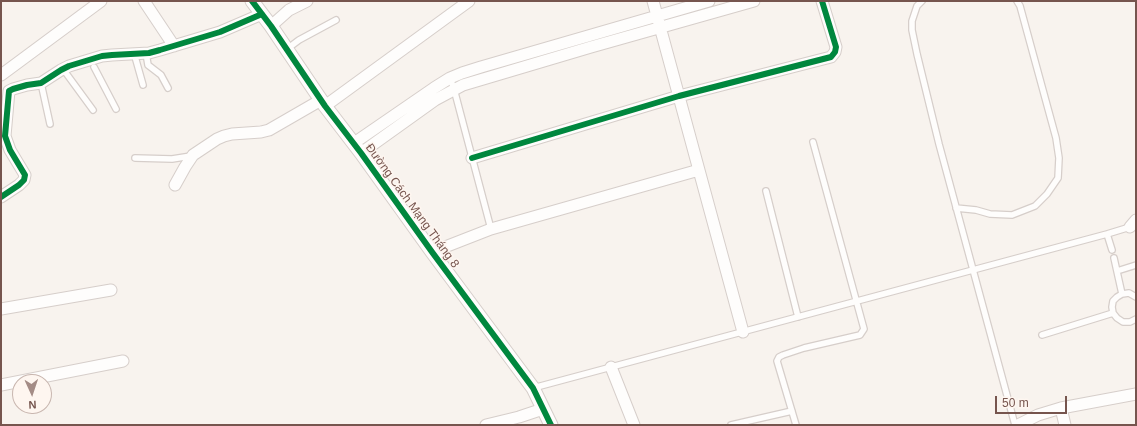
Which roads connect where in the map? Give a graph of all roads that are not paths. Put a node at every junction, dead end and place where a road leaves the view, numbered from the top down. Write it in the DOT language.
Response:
graph roads {
  1 [pos="101,1"];
  2 [pos="144,1"];
  3 [pos="252,1"];
  4 [pos="307,1"];
  5 [pos="469,1"];
  6 [pos="654,1"];
  7 [pos="709,1"];
  8 [pos="754,1"];
  9 [pos="822,1"];
  10 [pos="922,1"];
  11 [pos="1017,1"];
  12 [pos="262,14"];
  13 [pos="657,15"];
  14 [pos="336,20"];
  15 [pos="271,26"];
  16 [pos="660,27"];
  17 [pos="588,36"];
  18 [pos="174,46"];
  19 [pos="591,47"];
  20 [pos="287,49"];
  21 [pos="134,53"];
  22 [pos="146,53"];
  23 [pos="92,63"];
  24 [pos="63,69"];
  25 [pos="1,75"];
  26 [pos="450,78"];
  27 [pos="41,83"];
  28 [pos="143,85"];
  29 [pos="168,88"];
  30 [pos="454,89"];
  31 [pos="679,96"];
  32 [pos="323,103"];
  33 [pos="116,109"];
  34 [pos="93,110"];
  35 [pos="50,124"];
  36 [pos="813,142"];
  37 [pos="357,148"];
  38 [pos="194,155"];
  39 [pos="135,158"];
  40 [pos="472,158"];
  41 [pos="699,170"];
  42 [pos="175,186"];
  43 [pos="766,191"];
  44 [pos="1,197"];
  45 [pos="956,208"];
  46 [pos="1134,225"];
  47 [pos="491,229"];
  48 [pos="1107,234"];
  49 [pos="1112,250"];
  50 [pos="432,252"];
  51 [pos="1114,258"];
  52 [pos="1136,265"];
  53 [pos="972,270"];
  54 [pos="1117,271"];
  55 [pos="111,290"];
  56 [pos="1122,294"];
  57 [pos="1136,297"];
  58 [pos="857,302"];
  59 [pos="1,309"];
  60 [pos="1113,313"];
  61 [pos="798,318"];
  62 [pos="1136,318"];
  63 [pos="743,332"];
  64 [pos="1042,335"];
  65 [pos="123,362"];
  66 [pos="611,367"];
  67 [pos="1,385"];
  68 [pos="533,388"];
  69 [pos="1136,394"];
  70 [pos="1061,408"];
  71 [pos="543,409"];
  72 [pos="792,411"];
  73 [pos="486,425"];
  74 [pos="551,425"];
  75 [pos="634,425"];
  76 [pos="731,425"];
  77 [pos="796,425"];
  78 [pos="1015,425"];
  79 [pos="1018,425"];
  80 [pos="1065,425"];
  1 -- 25 [label="street"];
  2 -- 18 [label="street"];
  3 -- 12 [label="street, Đường Cách Mạng Tháng 8"];
  4 -- 15 [label="street"];
  5 -- 32 [label="street"];
  6 -- 13 [label="street"];
  7 -- 13 [label="street"];
  8 -- 16 [label="street"];
  9 -- 31 [label="street"];
  10 -- 45 [label="lane"];
  11 -- 45 [label="lane"];
  12 -- 15 [label="street, Đường Cách Mạng Tháng 8"];
  12 -- 18 [label="street"];
  13 -- 16 [label="street"];
  13 -- 17 [label="street"];
  14 -- 20 [label="lane"];
  15 -- 20 [label="street, Đường Cách Mạng Tháng 8"];
  16 -- 19 [label="street"];
  16 -- 31 [label="street"];
  17 -- 19 [label="street"];
  17 -- 26 [label="street"];
  18 -- 22 [label="street"];
  19 -- 30 [label="street"];
  20 -- 32 [label="street, Đường Cách Mạng Tháng 8"];
  21 -- 22 [label="street"];
  21 -- 23 [label="street"];
  21 -- 28 [label="lane"];
  22 -- 29 [label="lane"];
  23 -- 24 [label="street"];
  23 -- 33 [label="lane"];
  24 -- 27 [label="street"];
  24 -- 34 [label="lane"];
  26 -- 30 [label="lane"];
  26 -- 37 [label="street"];
  27 -- 35 [label="lane"];
  27 -- 44 [label="street"];
  30 -- 37 [label="street"];
  30 -- 40 [label="lane"];
  31 -- 40 [label="street"];
  31 -- 41 [label="street"];
  32 -- 37 [label="street, Đường Cách Mạng Tháng 8"];
  32 -- 38 [label="street"];
  36 -- 58 [label="lane"];
  37 -- 50 [label="street, Đường Cách Mạng Tháng 8"];
  38 -- 39 [label="lane"];
  38 -- 42 [label="street"];
  40 -- 47 [label="lane"];
  41 -- 47 [label="street"];
  41 -- 63 [label="street"];
  43 -- 61 [label="lane"];
  45 -- 53 [label="lane"];
  46 -- 48 [label="lane"];
  47 -- 50 [label="street"];
  48 -- 49 [label="lane"];
  48 -- 53 [label="lane"];
  50 -- 68 [label="street, Đường Cách Mạng Tháng 8"];
  51 -- 54 [label="lane"];
  52 -- 54 [label="lane"];
  53 -- 58 [label="lane"];
  53 -- 78 [label="lane"];
  54 -- 56 [label="lane"];
  55 -- 59 [label="street"];
  56 -- 57 [label="lane"];
  56 -- 60 [label="lane"];
  58 -- 61 [label="lane"];
  58 -- 72 [label="lane"];
  60 -- 62 [label="lane"];
  60 -- 64 [label="lane"];
  61 -- 63 [label="lane"];
  63 -- 66 [label="lane"];
  65 -- 67 [label="street"];
  66 -- 68 [label="lane"];
  66 -- 75 [label="street"];
  68 -- 71 [label="street, Đường Cách Mạng Tháng 8"];
  69 -- 70 [label="street"];
  70 -- 79 [label="street"];
  70 -- 80 [label="street"];
  71 -- 73 [label="street"];
  71 -- 74 [label="street, Đường Cách Mạng Tháng 8"];
  72 -- 76 [label="lane"];
  72 -- 77 [label="lane"];
}
